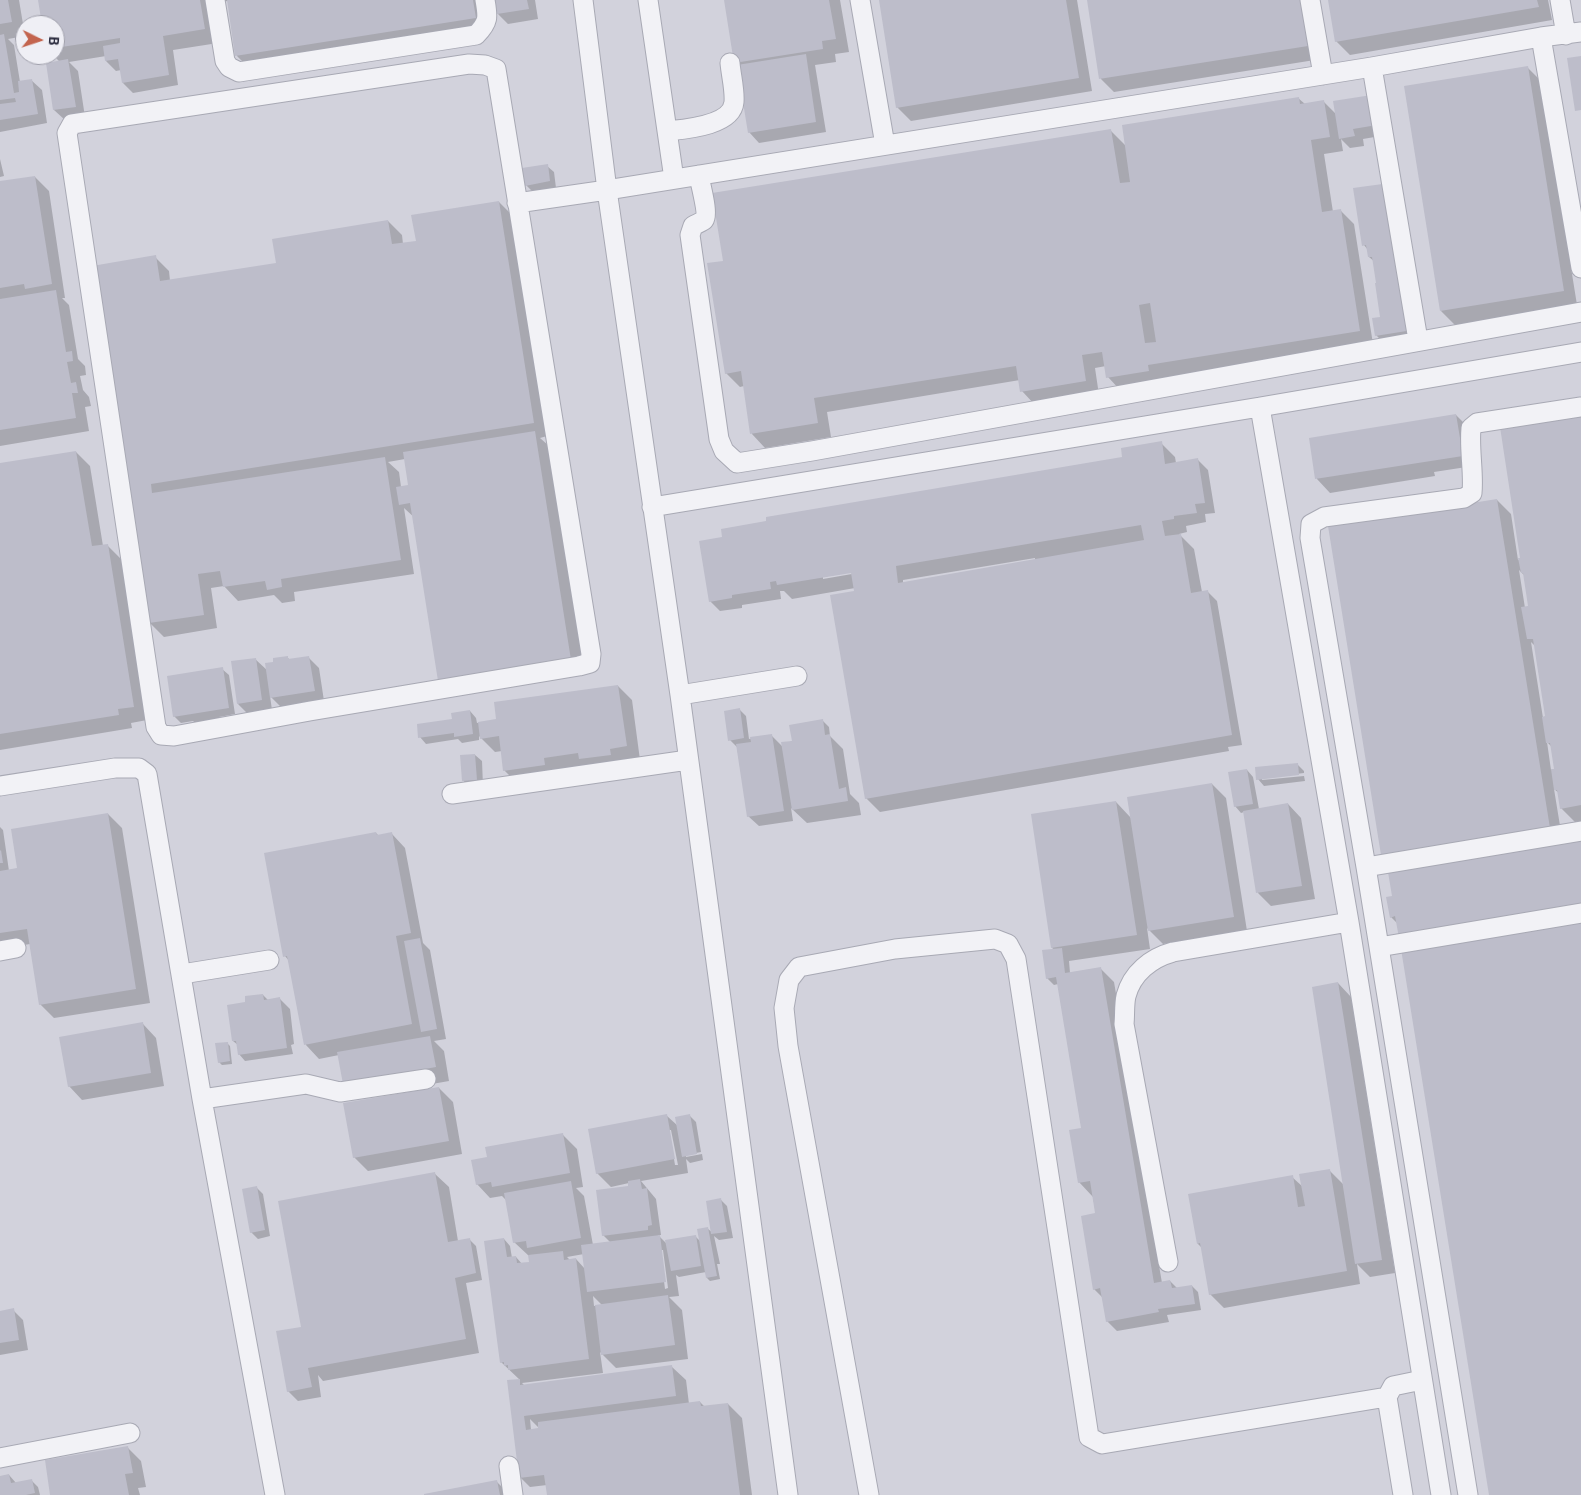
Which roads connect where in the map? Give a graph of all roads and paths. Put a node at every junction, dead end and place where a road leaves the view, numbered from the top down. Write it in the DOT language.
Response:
graph roads {
  1 [pos="215,0"];
  2 [pos="485,0"];
  3 [pos="583,0"];
  4 [pos="648,0"];
  5 [pos="860,0"];
  6 [pos="1310,0"];
  7 [pos="1560,0"];
  8 [pos="1574,34"];
  9 [pos="1541,37"];
  10 [pos="730,63"];
  11 [pos="1372,67"];
  12 [pos="1322,75"];
  13 [pos="667,131"];
  14 [pos="885,145"];
  15 [pos="699,175"];
  16 [pos="674,180"];
  17 [pos="607,190"];
  18 [pos="517,203"];
  19 [pos="1581,268"];
  20 [pos="1581,312"];
  21 [pos="1418,340"];
  22 [pos="1581,352"];
  23 [pos="1260,407"];
  24 [pos="1581,407"];
  25 [pos="652,507"];
  26 [pos="797,676"];
  27 [pos="680,695"];
  28 [pos="688,760"];
  29 [pos="0,786"];
  30 [pos="452,794"];
  31 [pos="1581,831"];
  32 [pos="1366,867"];
  33 [pos="1581,914"];
  34 [pos="1349,922"];
  35 [pos="1379,948"];
  36 [pos="270,960"];
  37 [pos="182,974"];
  38 [pos="426,1079"];
  39 [pos="202,1099"];
  40 [pos="1168,1262"];
  41 [pos="1422,1380"];
  42 [pos="1387,1397"];
  43 [pos="130,1432"];
  44 [pos="0,1458"];
  45 [pos="509,1466"];
  46 [pos="275,1495"];
  47 [pos="513,1495"];
  48 [pos="788,1495"];
  49 [pos="869,1495"];
  50 [pos="1403,1495"];
  51 [pos="1441,1495"];
  52 [pos="1468,1495"];
  1 -- 2 [label="lane"];
  3 -- 17 [label="lane"];
  4 -- 13 [label="lane"];
  5 -- 14 [label="lane"];
  6 -- 12 [label="lane"];
  7 -- 8 [label="lane"];
  8 -- 9 [label="lane"];
  9 -- 11 [label="lane"];
  9 -- 19 [label="lane"];
  10 -- 13 [label="lane"];
  11 -- 12 [label="lane"];
  11 -- 21 [label="lane"];
  12 -- 14 [label="lane"];
  13 -- 16 [label="lane"];
  14 -- 15 [label="lane"];
  15 -- 16 [label="lane"];
  15 -- 21 [label="lane"];
  16 -- 17 [label="lane"];
  17 -- 18 [label="lane"];
  17 -- 25 [label="lane"];
  18 -- 18 [label="lane"];
  20 -- 21 [label="lane"];
  22 -- 23 [label="lane"];
  23 -- 25 [label="lane"];
  23 -- 34 [label="lane"];
  24 -- 32 [label="lane"];
  25 -- 27 [label="lane"];
  26 -- 27 [label="lane"];
  27 -- 28 [label="lane"];
  28 -- 30 [label="lane"];
  28 -- 48 [label="lane"];
  29 -- 37 [label="lane"];
  31 -- 32 [label="lane"];
  32 -- 35 [label="lane"];
  33 -- 35 [label="lane"];
  34 -- 40 [label="lane"];
  34 -- 41 [label="lane"];
  35 -- 52 [label="lane"];
  36 -- 37 [label="lane"];
  37 -- 39 [label="lane"];
  38 -- 39 [label="lane"];
  39 -- 46 [label="lane"];
  41 -- 42 [label="lane"];
  41 -- 51 [label="lane"];
  42 -- 49 [label="lane"];
  42 -- 50 [label="lane"];
  43 -- 44 [label="lane"];
  45 -- 47 [label="lane"];
}
